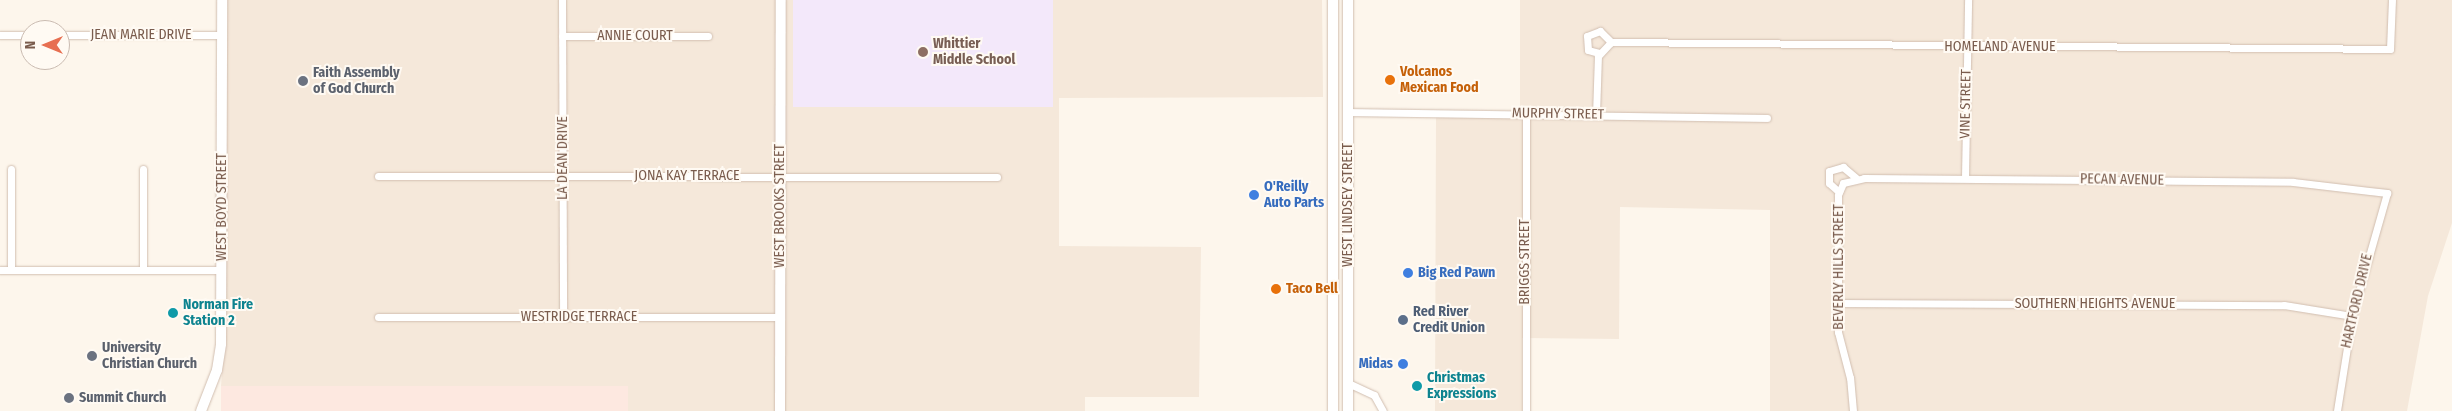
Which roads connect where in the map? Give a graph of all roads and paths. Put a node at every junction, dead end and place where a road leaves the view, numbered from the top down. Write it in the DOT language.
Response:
graph roads {
  1 [pos="222,0"];
  2 [pos="562,0"];
  3 [pos="781,0"];
  4 [pos="1333,0"];
  5 [pos="1348,0"];
  6 [pos="1968,0"];
  7 [pos="2392,0"];
  8 [pos="0,35"];
  9 [pos="20,35"];
  10 [pos="70,35"];
  11 [pos="222,35"];
  12 [pos="562,36"];
  13 [pos="708,36"];
  14 [pos="1611,42"];
  15 [pos="1967,46"];
  16 [pos="1599,53"];
  17 [pos="1333,102"];
  18 [pos="1348,107"];
  19 [pos="1526,113"];
  20 [pos="1596,115"];
  21 [pos="1767,118"];
  22 [pos="1333,144"];
  23 [pos="1348,144"];
  24 [pos="11,169"];
  25 [pos="143,169"];
  26 [pos="378,176"];
  27 [pos="562,176"];
  28 [pos="780,177"];
  29 [pos="997,177"];
  30 [pos="1856,178"];
  31 [pos="1965,178"];
  32 [pos="1843,183"];
  33 [pos="1839,192"];
  34 [pos="2387,193"];
  35 [pos="0,270"];
  36 [pos="11,270"];
  37 [pos="143,270"];
  38 [pos="221,270"];
  39 [pos="1837,303"];
  40 [pos="563,316"];
  41 [pos="2352,316"];
  42 [pos="378,317"];
  43 [pos="780,317"];
  44 [pos="1333,381"];
  45 [pos="1348,383"];
  46 [pos="202,411"];
  47 [pos="780,411"];
  48 [pos="1333,411"];
  49 [pos="1348,411"];
  50 [pos="1383,411"];
  51 [pos="1526,411"];
  52 [pos="1853,411"];
  53 [pos="2336,411"];
  1 -- 11 [label="street, WEST BOYD STREET"];
  2 -- 12 [label="street, LA DEAN DRIVE"];
  3 -- 28 [label="street, WEST BROOKS STREET"];
  4 -- 17 [label="street, WEST LINDSEY STREET"];
  5 -- 18 [label="street, WEST LINDSEY STREET"];
  6 -- 15 [label="street, VINE STREET"];
  7 -- 15 [label="street, HOMELAND AVENUE"];
  8 -- 9 [label="street"];
  10 -- 11 [label="street, JEAN MARIE DRIVE"];
  11 -- 38 [label="street, WEST BOYD STREET"];
  12 -- 13 [label="street, ANNIE COURT"];
  12 -- 27 [label="street, LA DEAN DRIVE"];
  14 -- 15 [label="street, HOMELAND AVENUE"];
  14 -- 16 [label="street"];
  14 -- 16 [label="street, HOMELAND AVENUE"];
  15 -- 31 [label="street, VINE STREET"];
  16 -- 20 [label="street"];
  17 -- 18 [label="street"];
  17 -- 22 [label="street, WEST LINDSEY STREET"];
  18 -- 19 [label="street, MURPHY STREET"];
  18 -- 23 [label="street, WEST LINDSEY STREET"];
  19 -- 20 [label="street, MURPHY STREET"];
  19 -- 51 [label="street, BRIGGS STREET"];
  20 -- 21 [label="street, MURPHY STREET"];
  22 -- 23 [label="street"];
  22 -- 44 [label="street, WEST LINDSEY STREET"];
  23 -- 45 [label="street, WEST LINDSEY STREET"];
  24 -- 36 [label="street"];
  25 -- 37 [label="street"];
  26 -- 27 [label="street, JONA KAY TERRACE"];
  27 -- 28 [label="street, JONA KAY TERRACE"];
  27 -- 40 [label="street, LA DEAN DRIVE"];
  28 -- 29 [label="street, JONA KAY TERRACE"];
  28 -- 43 [label="street, WEST BROOKS STREET"];
  30 -- 31 [label="street, PECAN AVENUE"];
  30 -- 32 [label="street, PECAN AVENUE"];
  30 -- 33 [label="street, PECAN AVENUE"];
  31 -- 34 [label="street, PECAN AVENUE"];
  32 -- 33 [label="street, BEVERLY HILLS STREET"];
  33 -- 39 [label="street, BEVERLY HILLS STREET"];
  34 -- 41 [label="street, HARTFORD DRIVE"];
  35 -- 36 [label="street"];
  36 -- 37 [label="street"];
  37 -- 38 [label="street"];
  38 -- 46 [label="street, WEST BOYD STREET"];
  39 -- 41 [label="street, SOUTHERN HEIGHTS AVENUE"];
  39 -- 52 [label="street, BEVERLY HILLS STREET"];
  40 -- 42 [label="street, WESTRIDGE TERRACE"];
  40 -- 43 [label="street, WESTRIDGE TERRACE"];
  41 -- 53 [label="street, HARTFORD DRIVE"];
  43 -- 47 [label="street, WEST BROOKS STREET"];
  44 -- 45 [label="street"];
  44 -- 48 [label="street, WEST LINDSEY STREET"];
  45 -- 49 [label="street, WEST LINDSEY STREET"];
  45 -- 50 [label="street"];
}
